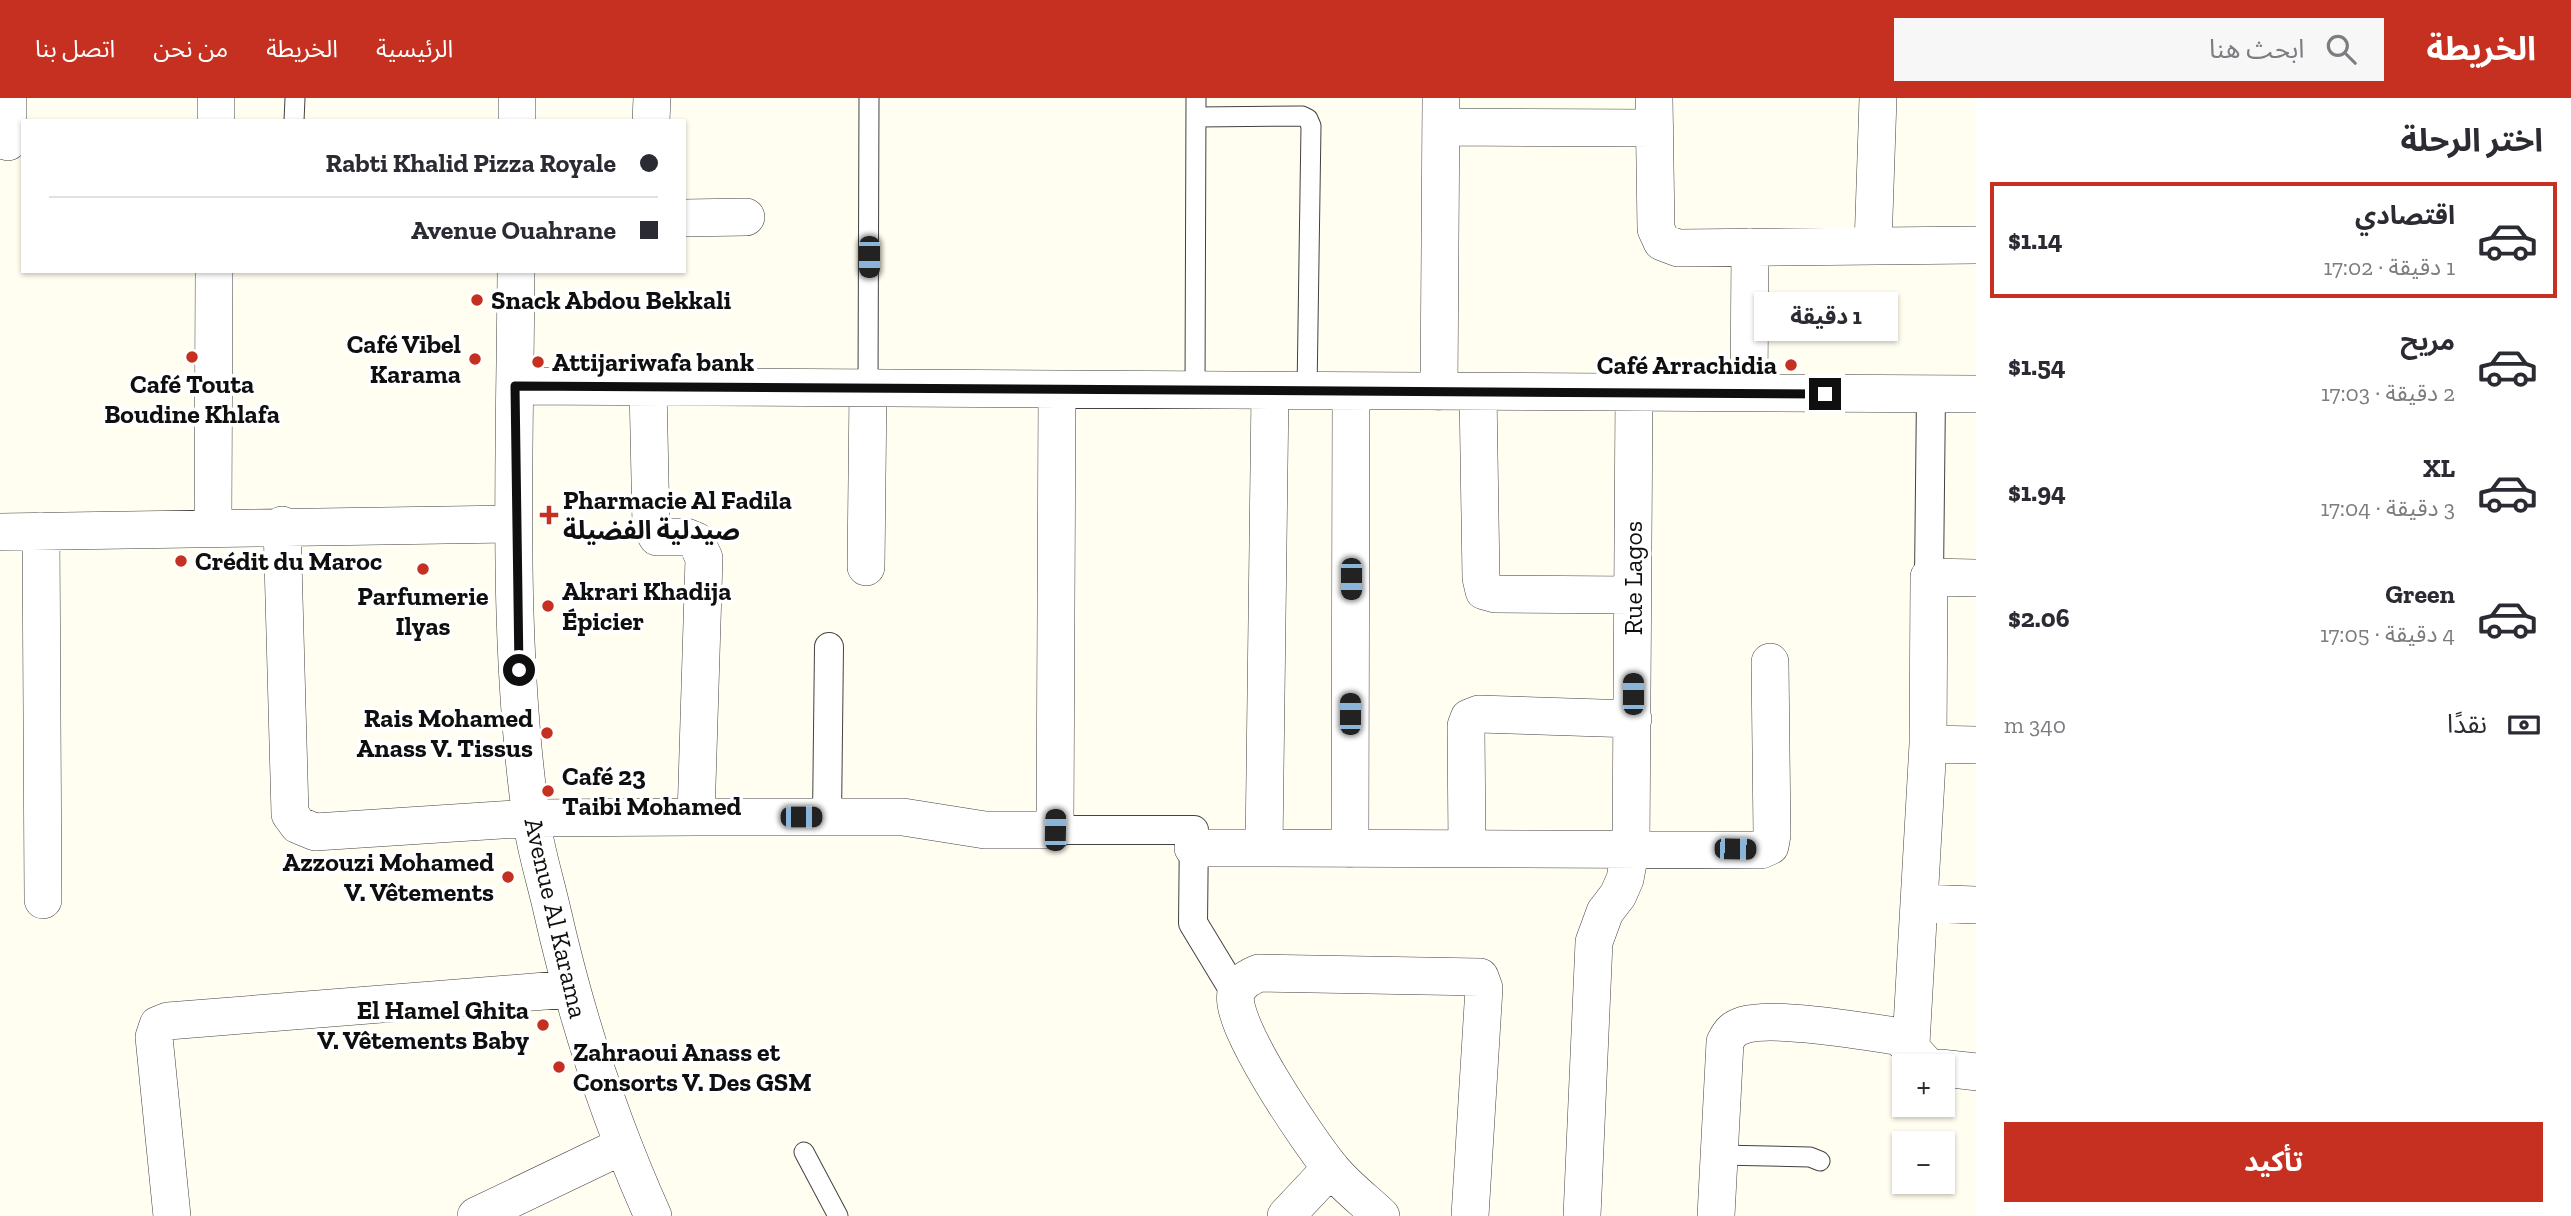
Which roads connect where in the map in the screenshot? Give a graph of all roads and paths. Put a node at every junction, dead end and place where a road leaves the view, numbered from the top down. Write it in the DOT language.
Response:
graph roads {
  1 [pos="8,98"];
  2 [pos="216,98"];
  3 [pos="295,98"];
  4 [pos="517,98"];
  5 [pos="652,98"];
  6 [pos="869,98"];
  7 [pos="1878,98"];
  8 [pos="1196,108"];
  9 [pos="1441,113"];
  10 [pos="1654,113"];
  11 [pos="216,119"];
  12 [pos="295,119"];
  13 [pos="517,119"];
  14 [pos="652,119"];
  15 [pos="8,142"];
  16 [pos="746,217"];
  17 [pos="686,218"];
  18 [pos="1976,245"];
  19 [pos="1873,246"];
  20 [pos="1750,247"];
  21 [pos="214,273"];
  22 [pos="516,273"];
  23 [pos="515,386"];
  24 [pos="648,386"];
  25 [pos="868,389"];
  26 [pos="1057,391"];
  27 [pos="1195,391"];
  28 [pos="1351,391"];
  29 [pos="1270,392"];
  30 [pos="1307,392"];
  31 [pos="1439,392"];
  32 [pos="1478,392"];
  33 [pos="1634,393"];
  34 [pos="1749,393"];
  35 [pos="1931,394"];
  36 [pos="1976,394"];
  37 [pos="514,524"];
  38 [pos="282,525"];
  39 [pos="213,527"];
  40 [pos="41,531"];
  41 [pos="0,532"];
  42 [pos="866,567"];
  43 [pos="1929,577"];
  44 [pos="1976,578"];
  45 [pos="1633,595"];
  46 [pos="828,647"];
  47 [pos="1770,662"];
  48 [pos="1633,719"];
  49 [pos="1928,744"];
  50 [pos="1976,745"];
  51 [pos="696,817"];
  52 [pos="827,817"];
  53 [pos="531,818"];
  54 [pos="1055,830"];
  55 [pos="1467,847"];
  56 [pos="1631,847"];
  57 [pos="1193,848"];
  58 [pos="1264,848"];
  59 [pos="1350,849"];
  60 [pos="43,900"];
  61 [pos="1921,903"];
  62 [pos="1976,905"];
  63 [pos="570,989"];
  64 [pos="1236,994"];
  65 [pos="1918,1054"];
  66 [pos="1919,1054"];
  67 [pos="1955,1070"];
  68 [pos="1976,1072"];
  69 [pos="622,1146"];
  70 [pos="804,1152"];
  71 [pos="1719,1155"];
  72 [pos="1820,1161"];
  73 [pos="1331,1168"];
  74 [pos="173,1216"];
  75 [pos="476,1216"];
  76 [pos="653,1216"];
  77 [pos="838,1216"];
  78 [pos="1286,1216"];
  79 [pos="1381,1216"];
  80 [pos="1470,1216"];
  81 [pos="1582,1216"];
  82 [pos="1716,1216"];
  1 -- 15 [label="street"];
  2 -- 11 [label="street"];
  3 -- 12 [label="lane"];
  4 -- 13 [label="street"];
  5 -- 14 [label="street"];
  6 -- 25 [label="lane"];
  7 -- 19 [label="street"];
  8 -- 27 [label="lane"];
  8 -- 30 [label="lane"];
  9 -- 10 [label="street"];
  9 -- 31 [label="street"];
  10 -- 20 [label="street"];
  16 -- 17 [label="street"];
  18 -- 19 [label="street"];
  19 -- 20 [label="street"];
  20 -- 34 [label="street"];
  21 -- 39 [label="street"];
  22 -- 23 [label="street, Avenue Al Karama"];
  23 -- 24 [label="street"];
  23 -- 37 [label="street, Avenue Al Karama"];
  24 -- 25 [label="street"];
  24 -- 51 [label="street"];
  25 -- 26 [label="street"];
  25 -- 42 [label="street"];
  26 -- 27 [label="street"];
  26 -- 54 [label="street"];
  27 -- 29 [label="street"];
  28 -- 30 [label="street"];
  28 -- 31 [label="street"];
  28 -- 59 [label="street"];
  29 -- 30 [label="street"];
  29 -- 58 [label="street"];
  31 -- 32 [label="street"];
  32 -- 33 [label="street"];
  32 -- 45 [label="street"];
  33 -- 34 [label="street"];
  33 -- 45 [label="street, Rue Lagos"];
  34 -- 35 [label="street"];
  35 -- 36 [label="street"];
  35 -- 43 [label="street"];
  37 -- 38 [label="street"];
  37 -- 53 [label="street, Avenue Al Karama"];
  38 -- 39 [label="street"];
  38 -- 53 [label="street"];
  39 -- 40 [label="street"];
  40 -- 41 [label="street"];
  40 -- 60 [label="street"];
  43 -- 44 [label="street"];
  43 -- 49 [label="street"];
  45 -- 48 [label="street, Rue Lagos"];
  46 -- 52 [label="street"];
  47 -- 56 [label="street"];
  48 -- 55 [label="street"];
  48 -- 56 [label="street, Rue Lagos"];
  49 -- 50 [label="street"];
  49 -- 61 [label="street"];
  51 -- 52 [label="street"];
  51 -- 53 [label="street"];
  52 -- 54 [label="street"];
  53 -- 63 [label="street, Avenue Al Karama"];
  54 -- 57 [label="street"];
  55 -- 56 [label="street"];
  55 -- 59 [label="street"];
  56 -- 81 [label="street, Rue Lagos"];
  57 -- 58 [label="street"];
  57 -- 64 [label="street"];
  58 -- 59 [label="street"];
  61 -- 62 [label="street"];
  61 -- 66 [label="street"];
  63 -- 69 [label="street, Avenue Al Karama"];
  63 -- 74 [label="street"];
  64 -- 73 [label="street"];
  64 -- 80 [label="street"];
  65 -- 71 [label="street"];
  67 -- 68 [label="street"];
  69 -- 75 [label="street"];
  69 -- 76 [label="street, Avenue Al Karama"];
  70 -- 77 [label="lane"];
  71 -- 72 [label="lane"];
  71 -- 82 [label="street"];
  73 -- 78 [label="street"];
  73 -- 79 [label="street"];
}
